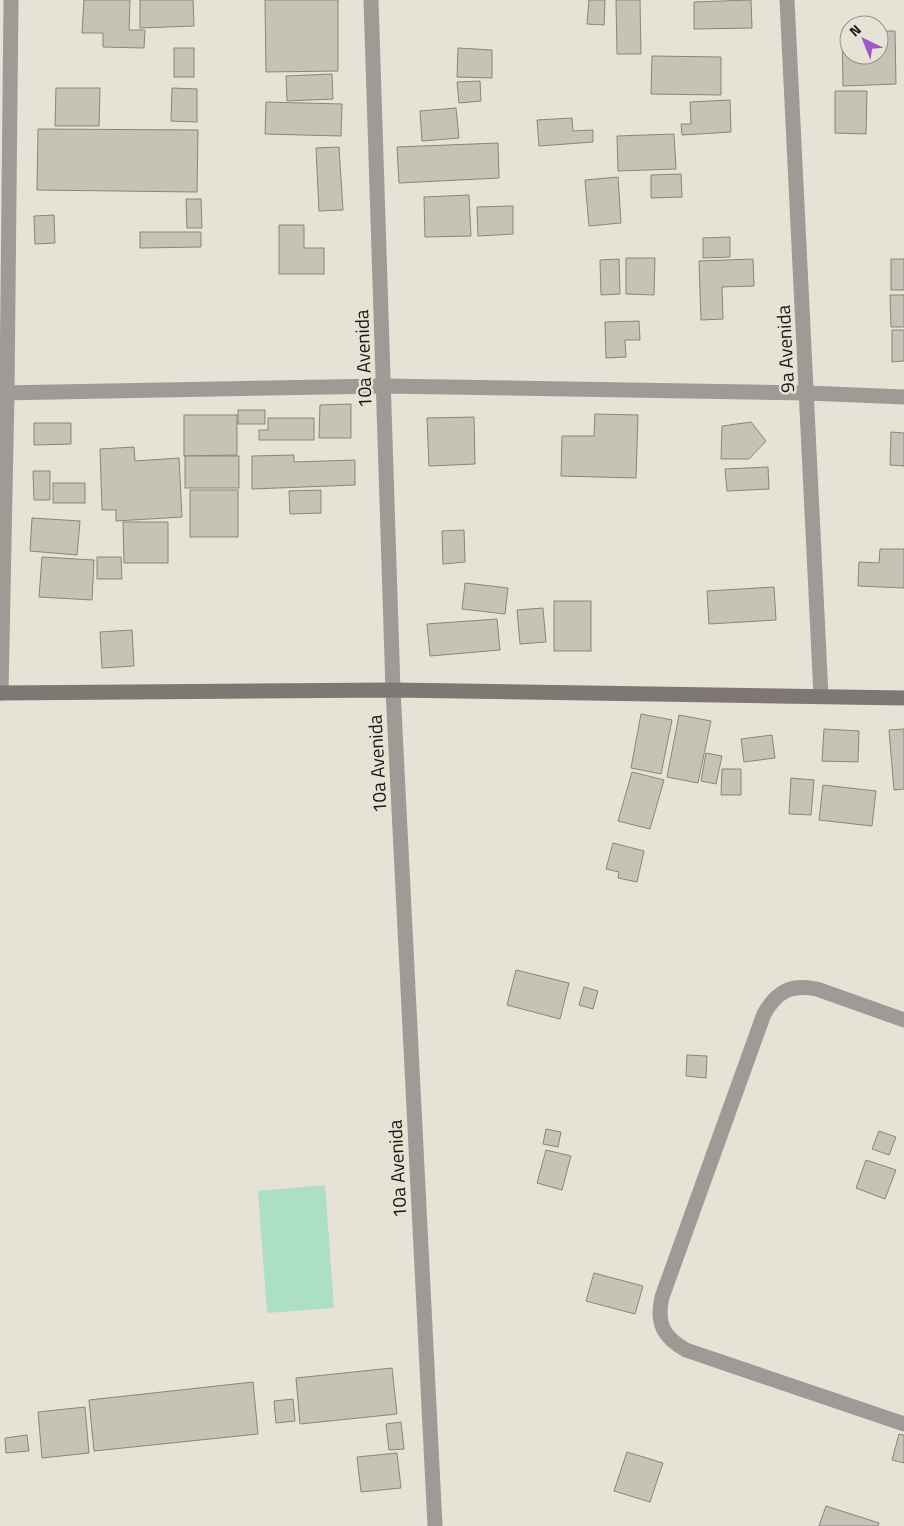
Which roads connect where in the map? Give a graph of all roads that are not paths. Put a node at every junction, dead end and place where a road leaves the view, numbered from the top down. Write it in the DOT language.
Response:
graph roads {
  1 [pos="11,0"];
  2 [pos="371,0"];
  3 [pos="787,0"];
  4 [pos="384,386"];
  5 [pos="4,393"];
  6 [pos="807,393"];
  7 [pos="904,397"];
  8 [pos="393,690"];
  9 [pos="0,693"];
  10 [pos="821,696"];
  11 [pos="904,698"];
  12 [pos="904,1020"];
  13 [pos="904,1424"];
  14 [pos="435,1526"];
  1 -- 5 [label="street"];
  2 -- 4 [label="street, 10a Avenida"];
  3 -- 6 [label="street, 9a Avenida"];
  4 -- 5 [label="street"];
  4 -- 6 [label="street"];
  4 -- 8 [label="street, 10a Avenida"];
  5 -- 9 [label="street"];
  6 -- 7 [label="street"];
  6 -- 10 [label="street, 9a Avenida"];
  8 -- 9 [label="street"];
  8 -- 10 [label="street"];
  8 -- 14 [label="street, 10a Avenida"];
  10 -- 11 [label="street"];
  12 -- 13 [label="street"];
}
